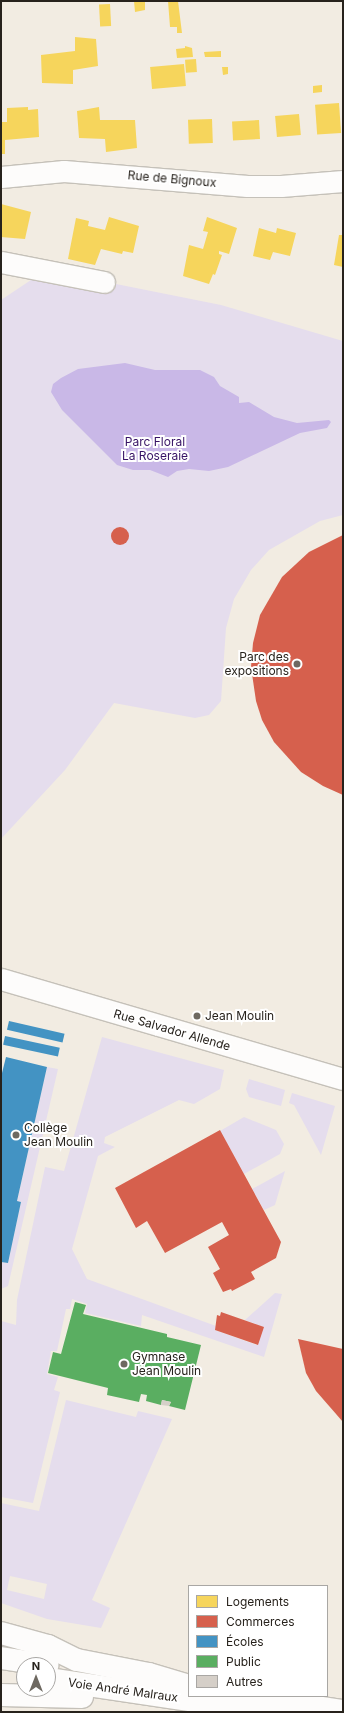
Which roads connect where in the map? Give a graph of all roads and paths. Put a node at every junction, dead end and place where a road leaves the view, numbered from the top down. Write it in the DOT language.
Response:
graph roads {
  1 [pos="1,177"];
  2 [pos="343,181"];
  3 [pos="1,262"];
  4 [pos="104,282"];
  5 [pos="1,979"];
  6 [pos="343,1079"];
  7 [pos="1,1633"];
  8 [pos="1,1658"];
  9 [pos="16,1660"];
  10 [pos="56,1667"];
  11 [pos="1,1672"];
  12 [pos="16,1675"];
  13 [pos="56,1681"];
  14 [pos="188,1689"];
  15 [pos="188,1690"];
  16 [pos="188,1691"];
  17 [pos="188,1691"];
  18 [pos="1,1695"];
  19 [pos="214,1697"];
  20 [pos="254,1697"];
  21 [pos="343,1711"];
  22 [pos="269,1712"];
  1 -- 2 [label="street, Rue de Bignoux"];
  3 -- 4 [label="street"];
  5 -- 6 [label="street, Rue Salvador Allende"];
  7 -- 14 [label="main road"];
  8 -- 9 [label="main road, Voie André Malraux"];
  10 -- 15 [label="main road, Voie André Malraux"];
  11 -- 12 [label="main road"];
  13 -- 16 [label="main road, Voie André Malraux"];
  17 -- 18 [label="main road"];
  19 -- 22 [label="main road, Voie André Malraux"];
  20 -- 21 [label="main road"];
}
